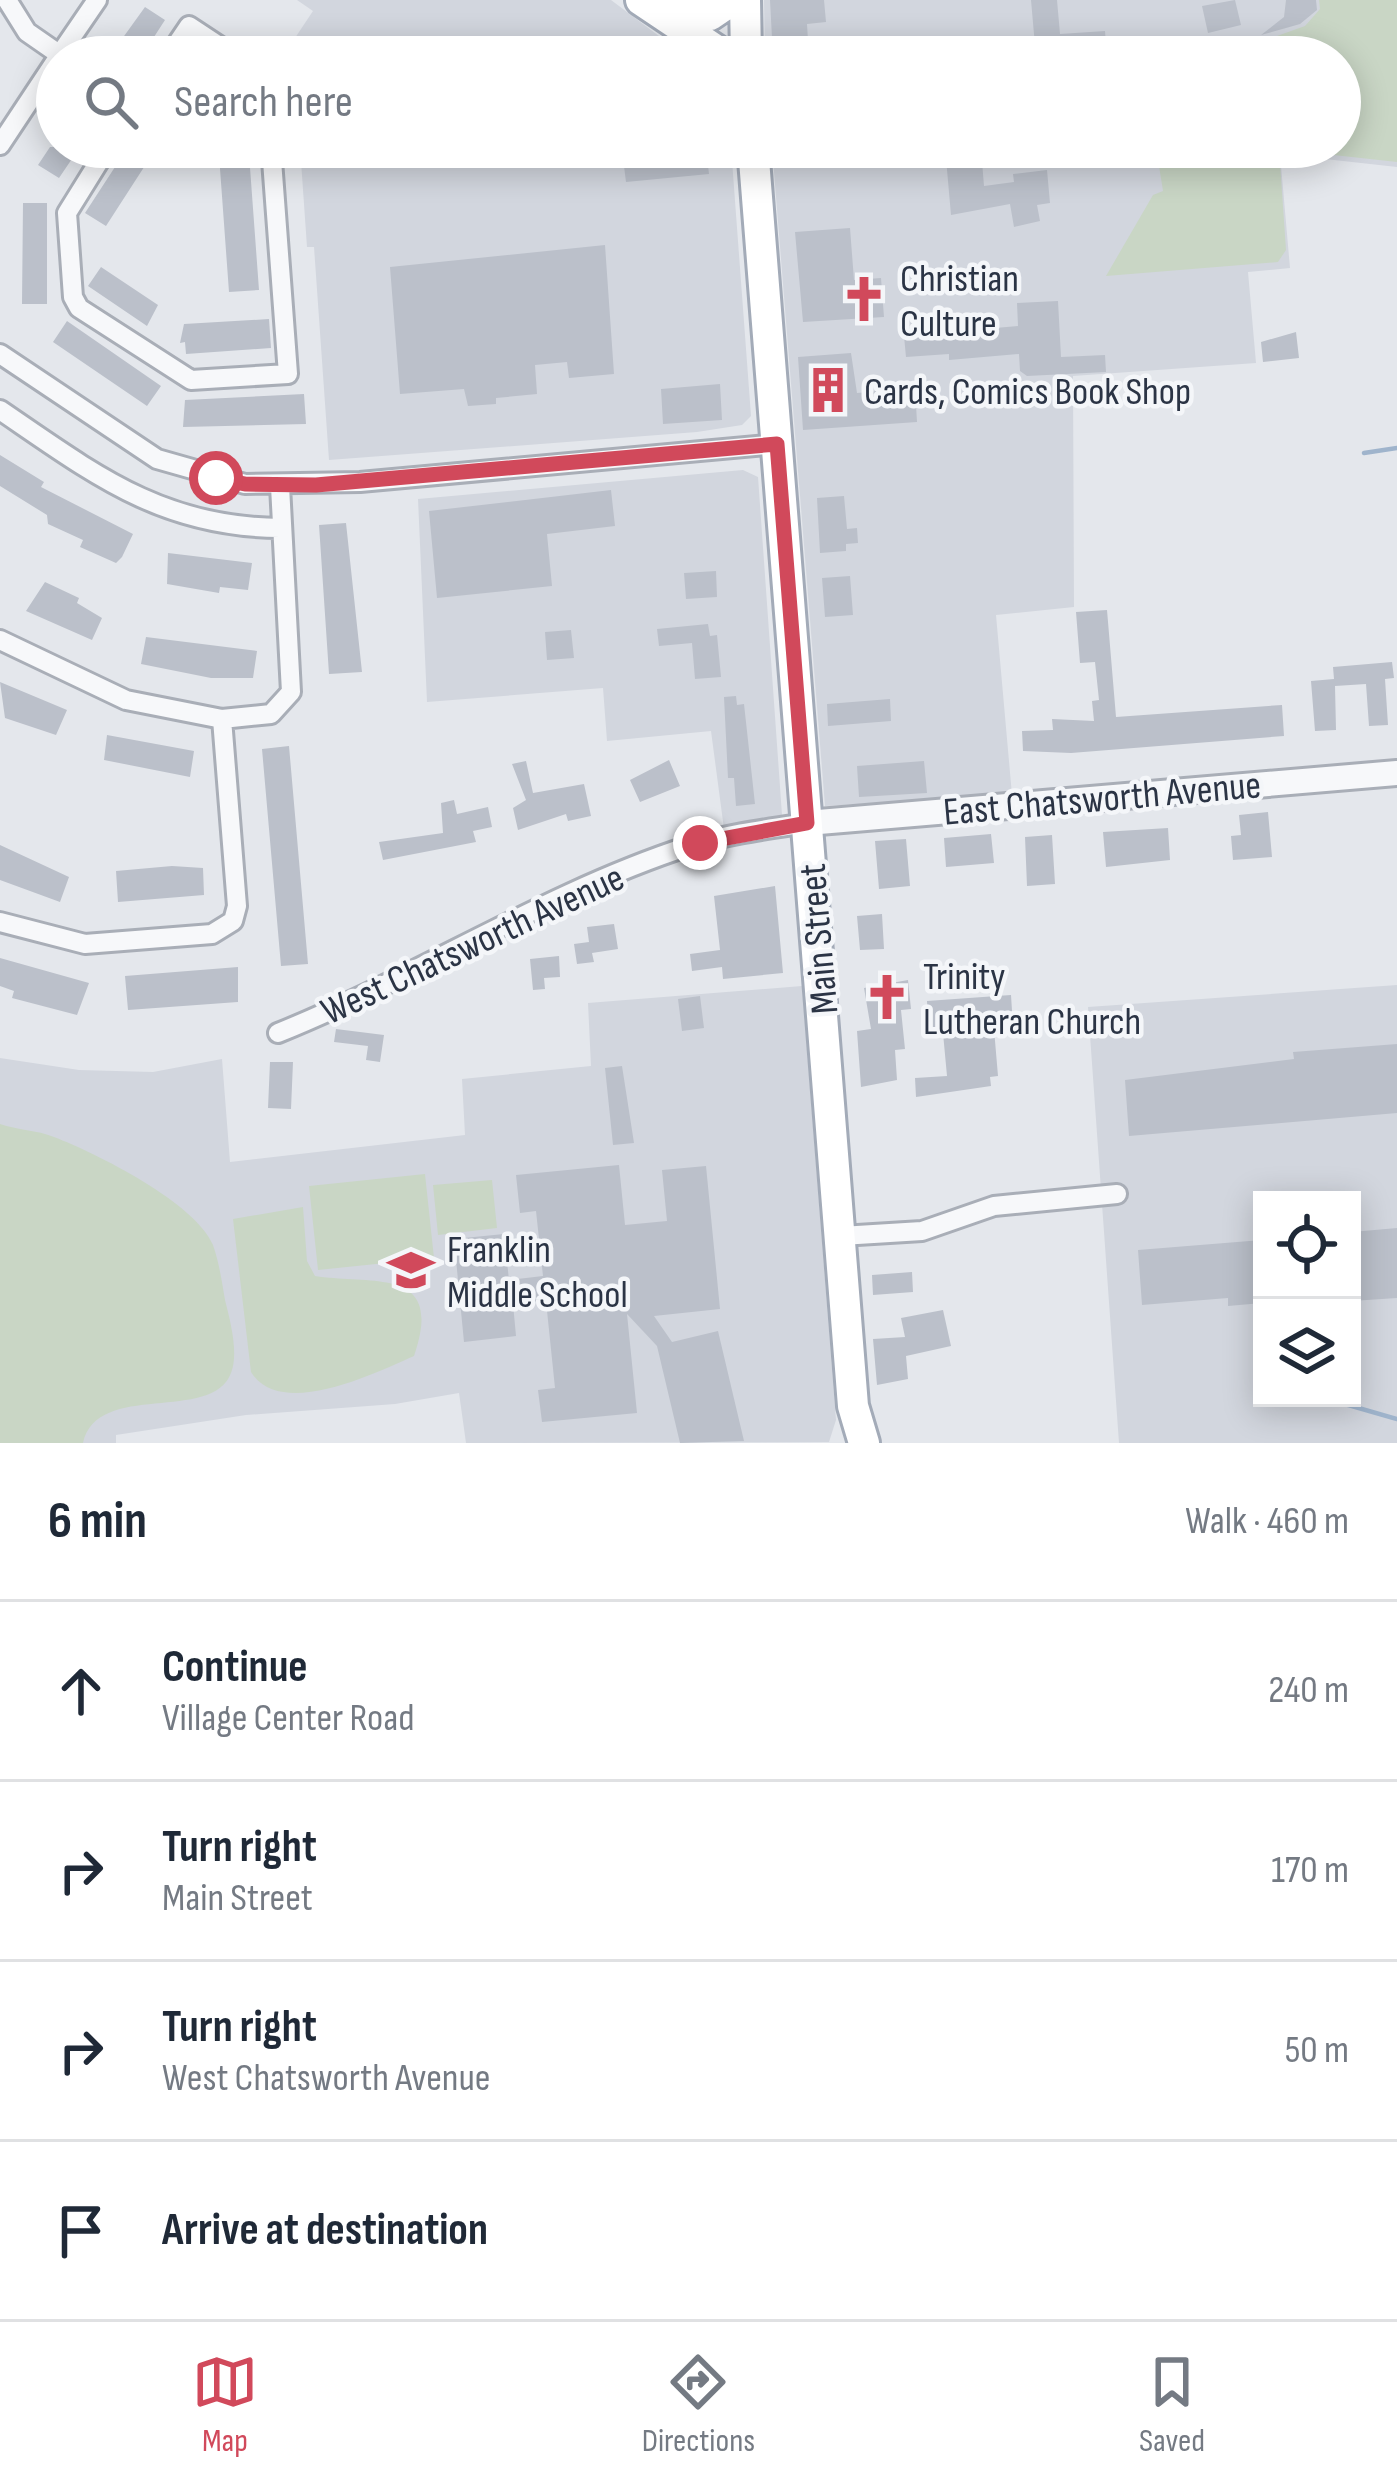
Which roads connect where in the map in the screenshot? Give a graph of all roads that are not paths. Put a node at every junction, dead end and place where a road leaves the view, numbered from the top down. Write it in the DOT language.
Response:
graph roads {
  1 [pos="8,0"];
  2 [pos="97,0"];
  3 [pos="731,0"];
  4 [pos="745,0"];
  5 [pos="651,7"];
  6 [pos="74,36"];
  7 [pos="182,36"];
  8 [pos="204,36"];
  9 [pos="694,36"];
  10 [pos="746,36"];
  11 [pos="36,37"];
  12 [pos="36,92"];
  13 [pos="0,145"];
  14 [pos="95,168"];
  15 [pos="273,168"];
  16 [pos="755,168"];
  17 [pos="0,355"];
  18 [pos="0,410"];
  19 [pos="777,444"];
  20 [pos="280,486"];
  21 [pos="280,528"];
  22 [pos="0,640"];
  23 [pos="222,719"];
  24 [pos="1397,773"];
  25 [pos="807,823"];
  26 [pos="0,922"];
  27 [pos="278,1033"];
  28 [pos="1117,1194"];
  29 [pos="841,1236"];
  30 [pos="864,1443"];
  1 -- 11 [label="street"];
  2 -- 6 [label="street"];
  3 -- 5 [label="main road"];
  4 -- 10 [label="main road"];
  5 -- 9 [label="main road"];
  7 -- 8 [label="street"];
  12 -- 13 [label="street"];
  14 -- 15 [label="street"];
  16 -- 19 [label="main road, Main Street"];
  17 -- 20 [label="street"];
  18 -- 21 [label="street"];
  19 -- 20 [label="street"];
  19 -- 25 [label="main road, Main Street"];
  20 -- 21 [label="street"];
  21 -- 23 [label="street"];
  22 -- 23 [label="street"];
  23 -- 26 [label="street"];
  24 -- 25 [label="street, East Chatsworth Avenue"];
  25 -- 27 [label="street, West Chatsworth Avenue"];
  25 -- 29 [label="main road, Main Street"];
  28 -- 29 [label="street"];
  29 -- 30 [label="main road, Main Street"];
}
